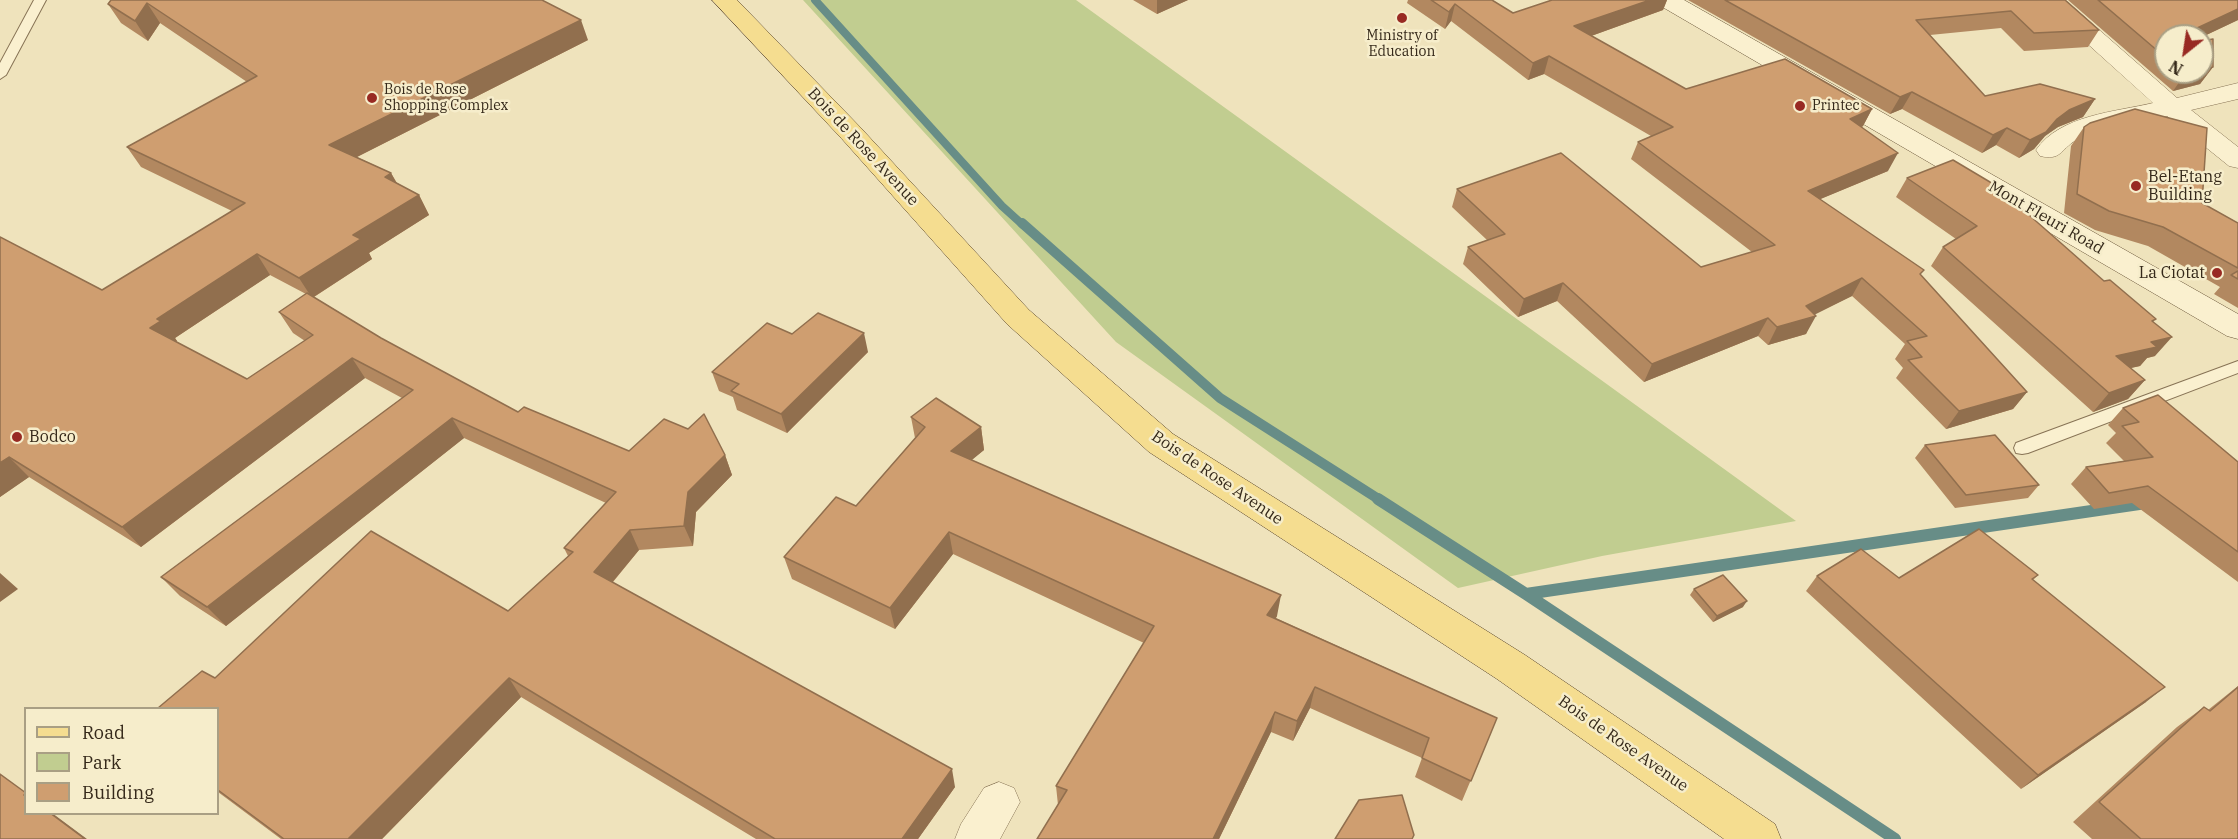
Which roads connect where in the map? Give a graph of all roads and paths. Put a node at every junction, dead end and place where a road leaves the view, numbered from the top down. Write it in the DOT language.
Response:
graph roads {
  1 [pos="40,0"];
  2 [pos="724,0"];
  3 [pos="1667,0"];
  4 [pos="2051,0"];
  5 [pos="0,75"];
  6 [pos="2238,91"];
  7 [pos="2173,108"];
  8 [pos="2049,150"];
  9 [pos="2238,160"];
  10 [pos="2238,327"];
  11 [pos="2238,367"];
  12 [pos="2022,448"];
  13 [pos="999,802"];
  14 [pos="976,839"];
  15 [pos="1760,839"];
  1 -- 5 [label="lane"];
  2 -- 15 [label="main road, Bois de Rose Avenue"];
  3 -- 10 [label="main road, Mont Fleuri Road"];
  4 -- 7 [label="main road"];
  6 -- 7 [label="main road"];
  7 -- 8 [label="main road"];
  7 -- 9 [label="main road"];
  11 -- 12 [label="lane"];
  13 -- 14 [label="main road"];
}
